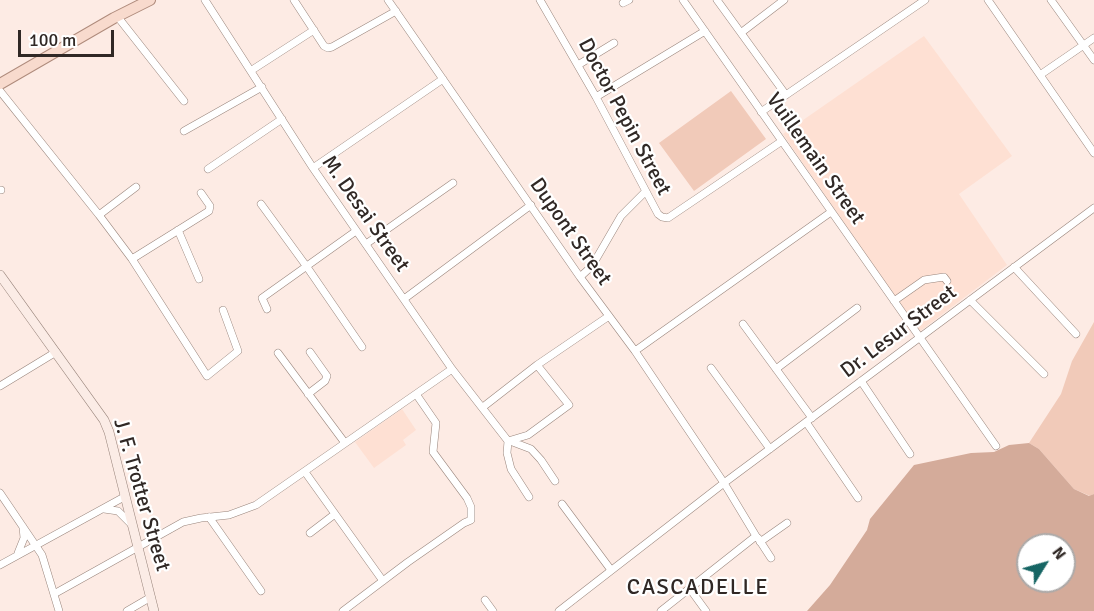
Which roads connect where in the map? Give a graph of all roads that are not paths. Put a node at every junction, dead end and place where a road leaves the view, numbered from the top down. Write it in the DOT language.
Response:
graph roads {
  1 [pos="150,0"];
  2 [pos="205,0"];
  3 [pos="294,0"];
  4 [pos="388,0"];
  5 [pos="540,0"];
  6 [pos="683,0"];
  7 [pos="717,0"];
  8 [pos="784,0"];
  9 [pos="988,0"];
  10 [pos="1051,0"];
  11 [pos="920,2"];
  12 [pos="396,11"];
  13 [pos="117,16"];
  14 [pos="314,30"];
  15 [pos="705,31"];
  16 [pos="742,32"];
  17 [pos="1094,38"];
  18 [pos="614,43"];
  19 [pos="1084,45"];
  20 [pos="1094,60"];
  21 [pos="578,64"];
  22 [pos="252,70"];
  23 [pos="1040,75"];
  24 [pos="443,79"];
  25 [pos="1,82"];
  26 [pos="262,87"];
  27 [pos="786,95"];
  28 [pos="596,97"];
  29 [pos="184,101"];
  30 [pos="761,112"];
  31 [pos="282,119"];
  32 [pos="184,131"];
  33 [pos="782,141"];
  34 [pos="1094,153"];
  35 [pos="313,168"];
  36 [pos="208,169"];
  37 [pos="453,183"];
  38 [pos="136,187"];
  39 [pos="645,192"];
  40 [pos="201,193"];
  41 [pos="261,204"];
  42 [pos="531,206"];
  43 [pos="1091,210"];
  44 [pos="831,212"];
  45 [pos="99,215"];
  46 [pos="1094,219"];
  47 [pos="178,230"];
  48 [pos="357,231"];
  49 [pos="366,244"];
  50 [pos="132,259"];
  51 [pos="307,267"];
  52 [pos="1014,267"];
  53 [pos="0,275"];
  54 [pos="580,277"];
  55 [pos="199,279"];
  56 [pos="947,281"];
  57 [pos="404,299"];
  58 [pos="970,300"];
  59 [pos="894,301"];
  60 [pos="857,308"];
  61 [pos="267,309"];
  62 [pos="223,310"];
  63 [pos="609,316"];
  64 [pos="742,324"];
  65 [pos="1076,334"];
  66 [pos="920,338"];
  67 [pos="362,347"];
  68 [pos="634,351"];
  69 [pos="56,352"];
  70 [pos="310,352"];
  71 [pos="278,353"];
  72 [pos="537,365"];
  73 [pos="711,368"];
  74 [pos="452,369"];
  75 [pos="776,369"];
  76 [pos="1044,374"];
  77 [pos="861,381"];
  78 [pos="1,384"];
  79 [pos="308,394"];
  80 [pos="416,394"];
  81 [pos="483,407"];
  82 [pos="809,420"];
  83 [pos="508,441"];
  84 [pos="345,443"];
  85 [pos="996,446"];
  86 [pos="770,449"];
  87 [pos="910,454"];
  88 [pos="305,472"];
  89 [pos="555,481"];
  90 [pos="724,483"];
  91 [pos="0,493"];
  92 [pos="124,497"];
  93 [pos="529,497"];
  94 [pos="858,498"];
  95 [pos="562,504"];
  96 [pos="102,509"];
  97 [pos="335,514"];
  98 [pos="209,517"];
  99 [pos="21,522"];
  100 [pos="787,523"];
  101 [pos="131,524"];
  102 [pos="310,532"];
  103 [pos="758,539"];
  104 [pos="36,544"];
  105 [pos="138,548"];
  106 [pos="17,555"];
  107 [pos="771,558"];
  108 [pos="0,565"];
  109 [pos="611,570"];
  110 [pos="383,581"];
  111 [pos="690,589"];
  112 [pos="261,591"];
  113 [pos="54,594"];
  114 [pos="150,597"];
  115 [pos="485,600"];
  116 [pos="59,611"];
  117 [pos="127,611"];
  118 [pos="154,611"];
  119 [pos="343,611"];
  120 [pos="493,611"];
  121 [pos="560,611"];
  122 [pos="661,611"];
  123 [pos="706,611"];
  1 -- 13 [label="main road"];
  2 -- 22 [label="street, M. Desai Street"];
  3 -- 14 [label="street"];
  4 -- 12 [label="street, Dupont Street"];
  5 -- 21 [label="street, Doctor Pepin Street"];
  6 -- 15 [label="street, Vuillemain Street"];
  7 -- 16 [label="street"];
  8 -- 16 [label="street"];
  9 -- 23 [label="street"];
  10 -- 19 [label="street"];
  11 -- 27 [label="street"];
  12 -- 14 [label="street"];
  12 -- 24 [label="street, Dupont Street"];
  13 -- 25 [label="main road"];
  13 -- 29 [label="street"];
  14 -- 22 [label="street"];
  15 -- 28 [label="street"];
  15 -- 30 [label="street, Vuillemain Street"];
  16 -- 27 [label="street"];
  17 -- 19 [label="street"];
  18 -- 21 [label="street"];
  19 -- 20 [label="street"];
  19 -- 23 [label="street"];
  21 -- 28 [label="street, Doctor Pepin Street"];
  22 -- 26 [label="street, M. Desai Street"];
  23 -- 34 [label="street"];
  24 -- 35 [label="street"];
  24 -- 42 [label="street, Dupont Street"];
  25 -- 45 [label="street"];
  26 -- 31 [label="street, M. Desai Street"];
  26 -- 32 [label="street"];
  27 -- 30 [label="street"];
  28 -- 39 [label="street, Doctor Pepin Street"];
  30 -- 33 [label="street, Vuillemain Street"];
  31 -- 35 [label="street, M. Desai Street"];
  31 -- 36 [label="street"];
  33 -- 39 [label="street, Doctor Pepin Street"];
  33 -- 44 [label="street, Vuillemain Street"];
  35 -- 48 [label="street, M. Desai Street"];
  37 -- 49 [label="street"];
  38 -- 45 [label="street"];
  39 -- 54 [label="street"];
  40 -- 47 [label="street"];
  41 -- 51 [label="street"];
  42 -- 54 [label="street, Dupont Street"];
  42 -- 57 [label="street"];
  43 -- 46 [label="street"];
  43 -- 52 [label="street, Dr. Lesur Street"];
  44 -- 59 [label="street, Vuillemain Street"];
  44 -- 68 [label="street"];
  45 -- 50 [label="street"];
  47 -- 50 [label="street"];
  47 -- 55 [label="street"];
  48 -- 49 [label="street, M. Desai Street"];
  48 -- 51 [label="street"];
  49 -- 57 [label="street, M. Desai Street"];
  50 -- 62 [label="street"];
  51 -- 61 [label="street"];
  51 -- 67 [label="street"];
  52 -- 58 [label="street, Dr. Lesur Street"];
  52 -- 65 [label="street"];
  53 -- 69 [label="street, J. F. Trotter Street"];
  54 -- 63 [label="street, Dupont Street"];
  56 -- 59 [label="street"];
  57 -- 74 [label="street, M. Desai Street"];
  58 -- 66 [label="street, Dr. Lesur Street"];
  58 -- 76 [label="street"];
  59 -- 66 [label="street, Vuillemain Street"];
  60 -- 75 [label="street"];
  63 -- 68 [label="street, Dupont Street"];
  63 -- 72 [label="street"];
  64 -- 75 [label="street"];
  66 -- 77 [label="street, Dr. Lesur Street"];
  66 -- 85 [label="street, Vuillemain Street"];
  68 -- 90 [label="street, Dupont Street"];
  69 -- 78 [label="street"];
  69 -- 92 [label="street, J. F. Trotter Street"];
  70 -- 79 [label="street"];
  71 -- 79 [label="street"];
  72 -- 81 [label="street"];
  72 -- 83 [label="street"];
  73 -- 86 [label="street"];
  74 -- 80 [label="street"];
  74 -- 81 [label="street, M. Desai Street"];
  75 -- 82 [label="street"];
  77 -- 82 [label="street, Dr. Lesur Street"];
  77 -- 87 [label="street"];
  79 -- 84 [label="street"];
  80 -- 84 [label="street"];
  80 -- 110 [label="street"];
  81 -- 83 [label="street, M. Desai Street"];
  82 -- 86 [label="street, Dr. Lesur Street"];
  82 -- 94 [label="street"];
  83 -- 89 [label="street"];
  83 -- 93 [label="street"];
  84 -- 88 [label="street"];
  86 -- 90 [label="street, Dr. Lesur Street"];
  88 -- 97 [label="street"];
  88 -- 98 [label="street"];
  90 -- 103 [label="street, Dupont Street"];
  90 -- 109 [label="street, Dr. Lesur Street"];
  91 -- 99 [label="street"];
  92 -- 96 [label="street"];
  92 -- 101 [label="street, J. F. Trotter Street"];
  95 -- 109 [label="street"];
  96 -- 101 [label="street"];
  96 -- 104 [label="street"];
  97 -- 102 [label="street"];
  97 -- 110 [label="street"];
  98 -- 105 [label="street"];
  98 -- 112 [label="street"];
  99 -- 104 [label="street"];
  99 -- 106 [label="street"];
  100 -- 103 [label="street"];
  101 -- 105 [label="street, J. F. Trotter Street"];
  103 -- 107 [label="street, Dupont Street"];
  103 -- 111 [label="street"];
  104 -- 106 [label="street"];
  104 -- 113 [label="street"];
  105 -- 113 [label="street"];
  105 -- 114 [label="street, J. F. Trotter Street"];
  106 -- 108 [label="street"];
  109 -- 121 [label="street, Dr. Lesur Street"];
  110 -- 119 [label="street"];
  111 -- 122 [label="street"];
  111 -- 123 [label="street"];
  113 -- 116 [label="street"];
  114 -- 117 [label="street"];
  114 -- 118 [label="street, J. F. Trotter Street"];
  115 -- 120 [label="street"];
}
